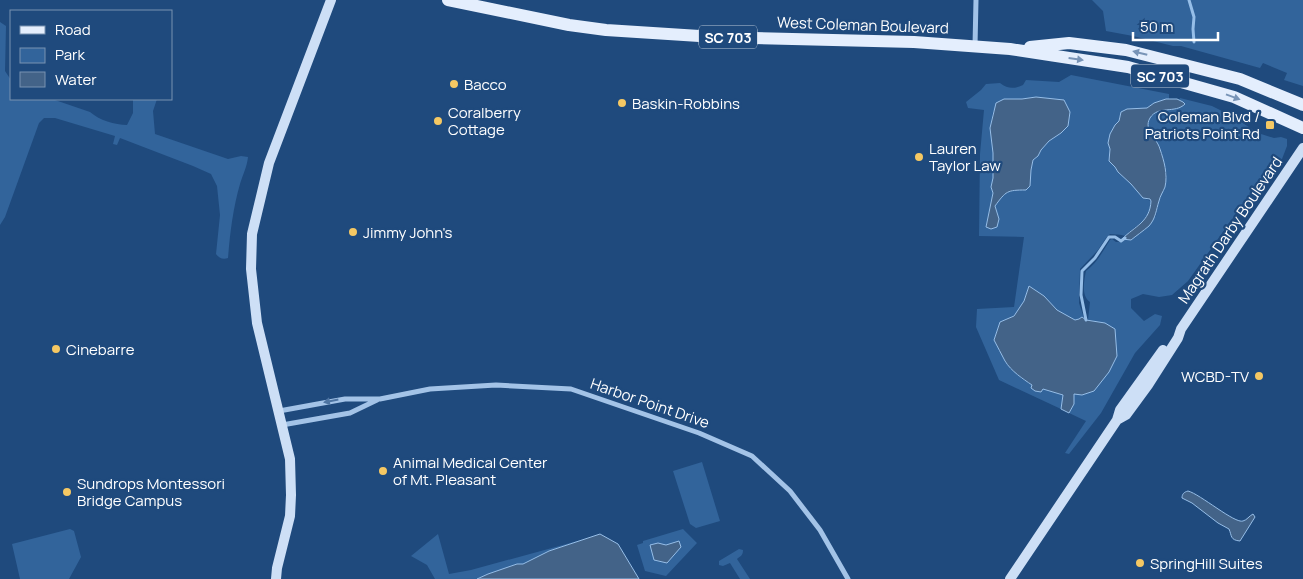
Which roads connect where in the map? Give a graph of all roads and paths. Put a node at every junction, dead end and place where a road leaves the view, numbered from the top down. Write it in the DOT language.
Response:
graph roads {
  1 [pos="331,0"];
  2 [pos="448,0"];
  3 [pos="976,0"];
  4 [pos="975,46"];
  5 [pos="1010,49"];
  6 [pos="1303,105"];
  7 [pos="1303,128"];
  8 [pos="1303,148"];
  9 [pos="380,399"];
  10 [pos="279,411"];
  11 [pos="282,425"];
  12 [pos="277,568"];
  13 [pos="267,579"];
  14 [pos="276,579"];
  15 [pos="848,579"];
  16 [pos="1010,579"];
  1 -- 10 [label="street"];
  2 -- 4 [label="main road, West Coleman Boulevard / SC 703"];
  3 -- 4 [label="street"];
  4 -- 5 [label="main road, West Coleman Boulevard / SC 703"];
  6 -- 5 [label="main road, West Coleman Boulevard / SC 703, one-way"];
  5 -- 7 [label="main road, West Coleman Boulevard / SC 703, one-way"];
  8 -- 16 [label="street, Magrath Darby Boulevard"];
  9 -- 10 [label="street, Harbor Point Drive, one-way"];
  9 -- 11 [label="street, Harbor Point Drive"];
  9 -- 15 [label="street, Harbor Point Drive"];
  10 -- 11 [label="street"];
  11 -- 12 [label="street"];
  12 -- 13 [label="street"];
  12 -- 14 [label="street"];
}
